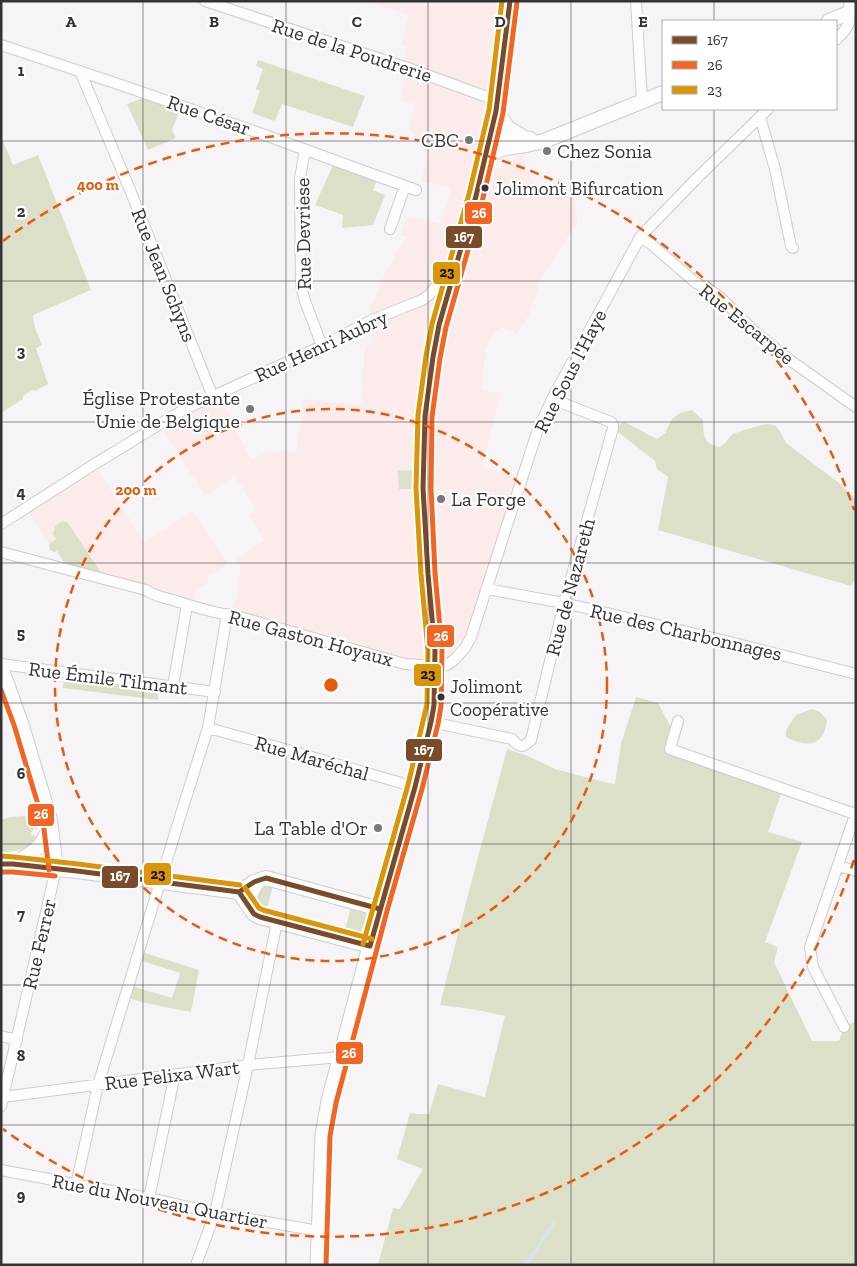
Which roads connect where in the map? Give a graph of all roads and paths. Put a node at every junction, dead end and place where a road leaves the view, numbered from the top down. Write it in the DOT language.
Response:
graph roads {
  1 [pos="205,1"];
  2 [pos="510,1"];
  3 [pos="636,1"];
  4 [pos="851,8"];
  5 [pos="831,20"];
  6 [pos="837,39"];
  7 [pos="1,45"];
  8 [pos="80,71"];
  9 [pos="662,93"];
  10 [pos="642,101"];
  11 [pos="497,106"];
  12 [pos="767,110"];
  13 [pos="760,117"];
  14 [pos="490,139"];
  15 [pos="538,140"];
  16 [pos="305,150"];
  17 [pos="486,156"];
  18 [pos="404,186"];
  19 [pos="416,190"];
  20 [pos="390,229"];
  21 [pos="640,237"];
  22 [pos="793,248"];
  23 [pos="455,270"];
  24 [pos="322,346"];
  25 [pos="213,396"];
  26 [pos="552,399"];
  27 [pos="856,408"];
  28 [pos="1,524"];
  29 [pos="1,552"];
  30 [pos="487,589"];
  31 [pos="564,603"];
  32 [pos="188,605"];
  33 [pos="227,614"];
  34 [pos="1,666"];
  35 [pos="435,666"];
  36 [pos="856,674"];
  37 [pos="173,686"];
  38 [pos="215,692"];
  39 [pos="678,721"];
  40 [pos="431,722"];
  41 [pos="208,728"];
  42 [pos="415,787"];
  43 [pos="856,813"];
  44 [pos="50,820"];
  45 [pos="7,864"];
  46 [pos="838,866"];
  47 [pos="56,869"];
  48 [pos="856,871"];
  49 [pos="261,879"];
  50 [pos="160,881"];
  51 [pos="239,892"];
  52 [pos="380,909"];
  53 [pos="251,910"];
  54 [pos="277,922"];
  55 [pos="370,946"];
  56 [pos="844,1027"];
  57 [pos="1,1036"];
  58 [pos="17,1040"];
  59 [pos="340,1057"];
  60 [pos="248,1065"];
  61 [pos="175,1074"];
  62 [pos="98,1085"];
  63 [pos="2,1102"];
  64 [pos="1,1170"];
  65 [pos="76,1184"];
  66 [pos="148,1198"];
  67 [pos="215,1212"];
  68 [pos="319,1231"];
  69 [pos="196,1265"];
  70 [pos="318,1265"];
  1 -- 11 [label="street, Rue de la Poudrerie"];
  2 -- 11 [label="main road"];
  3 -- 10 [label="street"];
  4 -- 5 [label="street"];
  4 -- 6 [label="street"];
  7 -- 8 [label="street, Rue César"];
  8 -- 16 [label="street, Rue César"];
  8 -- 25 [label="street, Rue Jean Schyns"];
  9 -- 10 [label="street"];
  10 -- 15 [label="street"];
  11 -- 14 [label="main road"];
  11 -- 15 [label="street"];
  12 -- 13 [label="street, Rue Sous l'Haye"];
  13 -- 21 [label="street, Rue Sous l'Haye"];
  13 -- 22 [label="street"];
  14 -- 15 [label="street"];
  14 -- 17 [label="main road"];
  15 -- 17 [label="street"];
  16 -- 18 [label="street, Rue César"];
  16 -- 24 [label="street, Rue Devriese"];
  17 -- 23 [label="main road"];
  18 -- 19 [label="street, Rue César"];
  18 -- 20 [label="street"];
  21 -- 26 [label="street, Rue Sous l'Haye"];
  21 -- 27 [label="street, Rue Escarpée"];
  23 -- 24 [label="street, Rue Henri Aubry"];
  23 -- 35 [label="main road"];
  24 -- 25 [label="street, Rue Henri Aubry"];
  25 -- 28 [label="street, Rue Henri Aubry"];
  26 -- 30 [label="street, Rue Sous l'Haye"];
  26 -- 31 [label="street, Rue de Nazareth"];
  29 -- 32 [label="street, Rue Gaston Hoyaux"];
  30 -- 31 [label="street, Rue des Charbonnages"];
  30 -- 35 [label="street, Rue Sous l'Haye"];
  31 -- 36 [label="street, Rue des Charbonnages"];
  31 -- 40 [label="street, Rue de Nazareth"];
  32 -- 33 [label="street, Rue Gaston Hoyaux"];
  32 -- 37 [label="street"];
  33 -- 35 [label="street, Rue Gaston Hoyaux"];
  33 -- 38 [label="street"];
  34 -- 37 [label="street, Rue Émile Tilmant"];
  34 -- 44 [label="street, Rue Ferrer"];
  35 -- 40 [label="main road"];
  37 -- 38 [label="street, Rue Émile Tilmant"];
  38 -- 41 [label="street"];
  39 -- 43 [label="street"];
  40 -- 42 [label="main road"];
  41 -- 42 [label="street, Rue Maréchal"];
  41 -- 50 [label="street"];
  42 -- 52 [label="main road"];
  43 -- 46 [label="street"];
  44 -- 45 [label="street"];
  44 -- 47 [label="street, Rue Ferrer"];
  45 -- 47 [label="street"];
  46 -- 48 [label="street"];
  46 -- 56 [label="street"];
  47 -- 50 [label="street"];
  47 -- 58 [label="street, Rue Ferrer"];
  49 -- 51 [label="street"];
  49 -- 52 [label="street"];
  49 -- 53 [label="street"];
  50 -- 51 [label="street"];
  50 -- 62 [label="street"];
  51 -- 53 [label="street"];
  52 -- 55 [label="main road"];
  53 -- 54 [label="street"];
  54 -- 55 [label="street"];
  54 -- 60 [label="street"];
  55 -- 59 [label="main road"];
  57 -- 58 [label="street"];
  58 -- 63 [label="street, Rue Ferrer"];
  59 -- 60 [label="street, Rue Felixa Wart"];
  59 -- 68 [label="main road"];
  60 -- 61 [label="street, Rue Felixa Wart"];
  60 -- 67 [label="street"];
  61 -- 62 [label="street, Rue Felixa Wart"];
  61 -- 66 [label="street"];
  62 -- 63 [label="street, Rue Felixa Wart"];
  62 -- 65 [label="street"];
  64 -- 65 [label="street, Rue du Nouveau Quartier"];
  65 -- 66 [label="street, Rue du Nouveau Quartier"];
  66 -- 67 [label="street, Rue du Nouveau Quartier"];
  67 -- 68 [label="street, Rue du Nouveau Quartier"];
  67 -- 69 [label="street"];
  68 -- 70 [label="main road"];
}
